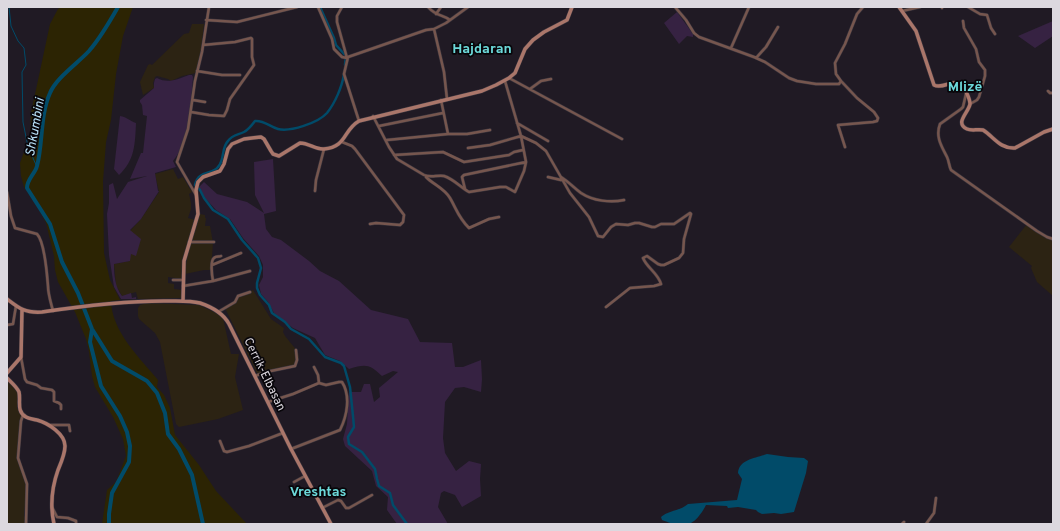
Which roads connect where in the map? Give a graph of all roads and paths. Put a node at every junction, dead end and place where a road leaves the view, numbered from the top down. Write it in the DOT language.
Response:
graph roads {
  1 [pos="209,7"];
  2 [pos="297,7"];
  3 [pos="318,7"];
  4 [pos="342,7"];
  5 [pos="428,7"];
  6 [pos="441,7"];
  7 [pos="468,7"];
  8 [pos="572,7"];
  9 [pos="675,7"];
  10 [pos="749,7"];
  11 [pos="863,7"];
  12 [pos="899,7"];
  13 [pos="920,7"];
  14 [pos="968,7"];
  15 [pos="901,11"];
  16 [pos="436,14"];
  17 [pos="206,20"];
  18 [pos="450,20"];
  19 [pos="963,21"];
  20 [pos="778,27"];
  21 [pos="434,29"];
  22 [pos="995,34"];
  23 [pos="203,45"];
  24 [pos="731,48"];
  25 [pos="346,58"];
  26 [pos="756,58"];
  27 [pos="197,71"];
  28 [pos="240,75"];
  29 [pos="509,78"];
  30 [pos="551,79"];
  31 [pos="505,81"];
  32 [pos="841,81"];
  33 [pos="530,89"];
  34 [pos="1048,91"];
  35 [pos="966,93"];
  36 [pos="1053,93"];
  37 [pos="447,99"];
  38 [pos="193,100"];
  39 [pos="442,100"];
  40 [pos="205,102"];
  41 [pos="970,104"];
  42 [pos="192,112"];
  43 [pos="443,113"];
  44 [pos="373,116"];
  45 [pos="359,121"];
  46 [pos="517,123"];
  47 [pos="379,126"];
  48 [pos="1053,129"];
  49 [pos="490,130"];
  50 [pos="448,134"];
  51 [pos="521,136"];
  52 [pos="622,139"];
  53 [pos="386,140"];
  54 [pos="548,141"];
  55 [pos="342,142"];
  56 [pos="845,147"];
  57 [pos="468,148"];
  58 [pos="324,149"];
  59 [pos="523,150"];
  60 [pos="394,155"];
  61 [pos="526,162"];
  62 [pos="426,177"];
  63 [pos="548,177"];
  64 [pos="561,178"];
  65 [pos="465,189"];
  66 [pos="315,191"];
  67 [pos="7,192"];
  68 [pos="196,195"];
  69 [pos="624,200"];
  70 [pos="499,217"];
  71 [pos="370,224"];
  72 [pos="1053,239"];
  73 [pos="189,242"];
  74 [pos="214,242"];
  75 [pos="241,253"];
  76 [pos="221,256"];
  77 [pos="212,265"];
  78 [pos="250,272"];
  79 [pos="173,280"];
  80 [pos="183,280"];
  81 [pos="213,281"];
  82 [pos="183,286"];
  83 [pos="250,292"];
  84 [pos="7,299"];
  85 [pos="183,301"];
  86 [pos="16,306"];
  87 [pos="606,307"];
  88 [pos="22,310"];
  89 [pos="55,310"];
  90 [pos="218,312"];
  91 [pos="7,325"];
  92 [pos="296,350"];
  93 [pos="21,358"];
  94 [pos="314,367"];
  95 [pos="7,374"];
  96 [pos="255,376"];
  97 [pos="7,378"];
  98 [pos="319,383"];
  99 [pos="268,402"];
  100 [pos="61,408"];
  101 [pos="23,415"];
  102 [pos="49,425"];
  103 [pos="70,431"];
  104 [pos="283,432"];
  105 [pos="220,441"];
  106 [pos="291,449"];
  107 [pos="305,476"];
  108 [pos="294,482"];
  109 [pos="372,495"];
  110 [pos="936,498"];
  111 [pos="51,507"];
  112 [pos="322,508"];
  113 [pos="26,524"];
  114 [pos="54,524"];
  115 [pos="76,524"];
  116 [pos="331,524"];
  117 [pos="926,524"];
  1 -- 17 [label="street"];
  2 -- 17 [label="street"];
  3 -- 25 [label="street"];
  4 -- 25 [label="street"];
  5 -- 16 [label="street"];
  6 -- 16 [label="street"];
  7 -- 18 [label="street"];
  8 -- 29 [label="main road"];
  9 -- 24 [label="street"];
  10 -- 24 [label="street"];
  11 -- 32 [label="street"];
  12 -- 15 [label="main road"];
  13 -- 15 [label="street"];
  14 -- 22 [label="street"];
  15 -- 35 [label="main road"];
  16 -- 18 [label="street"];
  17 -- 23 [label="street"];
  18 -- 21 [label="street"];
  19 -- 41 [label="street"];
  20 -- 26 [label="street"];
  21 -- 25 [label="street"];
  21 -- 37 [label="street"];
  23 -- 27 [label="street"];
  23 -- 42 [label="street"];
  24 -- 26 [label="street"];
  25 -- 45 [label="street"];
  26 -- 32 [label="street"];
  27 -- 28 [label="street"];
  27 -- 38 [label="street"];
  29 -- 31 [label="main road"];
  29 -- 33 [label="street"];
  30 -- 33 [label="street"];
  31 -- 37 [label="main road"];
  31 -- 46 [label="street"];
  32 -- 56 [label="street"];
  33 -- 52 [label="street"];
  34 -- 36 [label="street"];
  35 -- 41 [label="main road"];
  35 -- 72 [label="street"];
  37 -- 39 [label="main road"];
  38 -- 40 [label="street"];
  38 -- 42 [label="street"];
  39 -- 43 [label="street"];
  39 -- 44 [label="main road"];
  41 -- 48 [label="main road"];
  42 -- 68 [label="street"];
  43 -- 47 [label="street"];
  43 -- 50 [label="street"];
  44 -- 45 [label="main road"];
  44 -- 47 [label="street"];
  45 -- 55 [label="main road"];
  46 -- 51 [label="street"];
  46 -- 54 [label="street"];
  47 -- 53 [label="street"];
  49 -- 50 [label="street"];
  50 -- 53 [label="street"];
  51 -- 57 [label="street"];
  51 -- 59 [label="street"];
  51 -- 64 [label="street"];
  53 -- 60 [label="street"];
  55 -- 58 [label="main road"];
  55 -- 71 [label="street"];
  58 -- 66 [label="street"];
  58 -- 68 [label="main road"];
  59 -- 60 [label="street"];
  59 -- 61 [label="street"];
  60 -- 62 [label="street"];
  61 -- 65 [label="street"];
  61 -- 65 [label="street"];
  62 -- 65 [label="street"];
  62 -- 70 [label="street"];
  63 -- 64 [label="street"];
  64 -- 69 [label="street"];
  64 -- 87 [label="street"];
  67 -- 89 [label="street"];
  68 -- 73 [label="main road"];
  73 -- 74 [label="street"];
  73 -- 80 [label="main road"];
  75 -- 77 [label="street"];
  76 -- 77 [label="street"];
  77 -- 81 [label="street"];
  78 -- 81 [label="street"];
  79 -- 80 [label="street"];
  80 -- 82 [label="main road"];
  81 -- 82 [label="street"];
  82 -- 85 [label="main road"];
  83 -- 90 [label="street"];
  84 -- 86 [label="main road"];
  85 -- 89 [label="main road, Cerrik-Elbasan"];
  85 -- 90 [label="main road, Cerrik-Elbasan"];
  86 -- 88 [label="main road"];
  86 -- 91 [label="street"];
  88 -- 89 [label="main road"];
  88 -- 93 [label="main road"];
  90 -- 96 [label="main road, Cerrik-Elbasan"];
  92 -- 96 [label="street"];
  93 -- 95 [label="main road"];
  93 -- 100 [label="street"];
  94 -- 98 [label="street"];
  96 -- 99 [label="main road, Cerrik-Elbasan"];
  97 -- 101 [label="main road"];
  98 -- 99 [label="street"];
  98 -- 106 [label="street"];
  99 -- 104 [label="main road, Cerrik-Elbasan"];
  101 -- 102 [label="main road"];
  101 -- 113 [label="street"];
  102 -- 103 [label="street"];
  102 -- 111 [label="main road"];
  104 -- 105 [label="street"];
  104 -- 106 [label="main road, Cerrik-Elbasan"];
  106 -- 107 [label="main road, Cerrik-Elbasan"];
  107 -- 108 [label="street"];
  107 -- 112 [label="main road, Cerrik-Elbasan"];
  109 -- 112 [label="street"];
  110 -- 117 [label="street"];
  111 -- 114 [label="main road"];
  111 -- 115 [label="street"];
  112 -- 116 [label="main road, Cerrik-Elbasan"];
}
